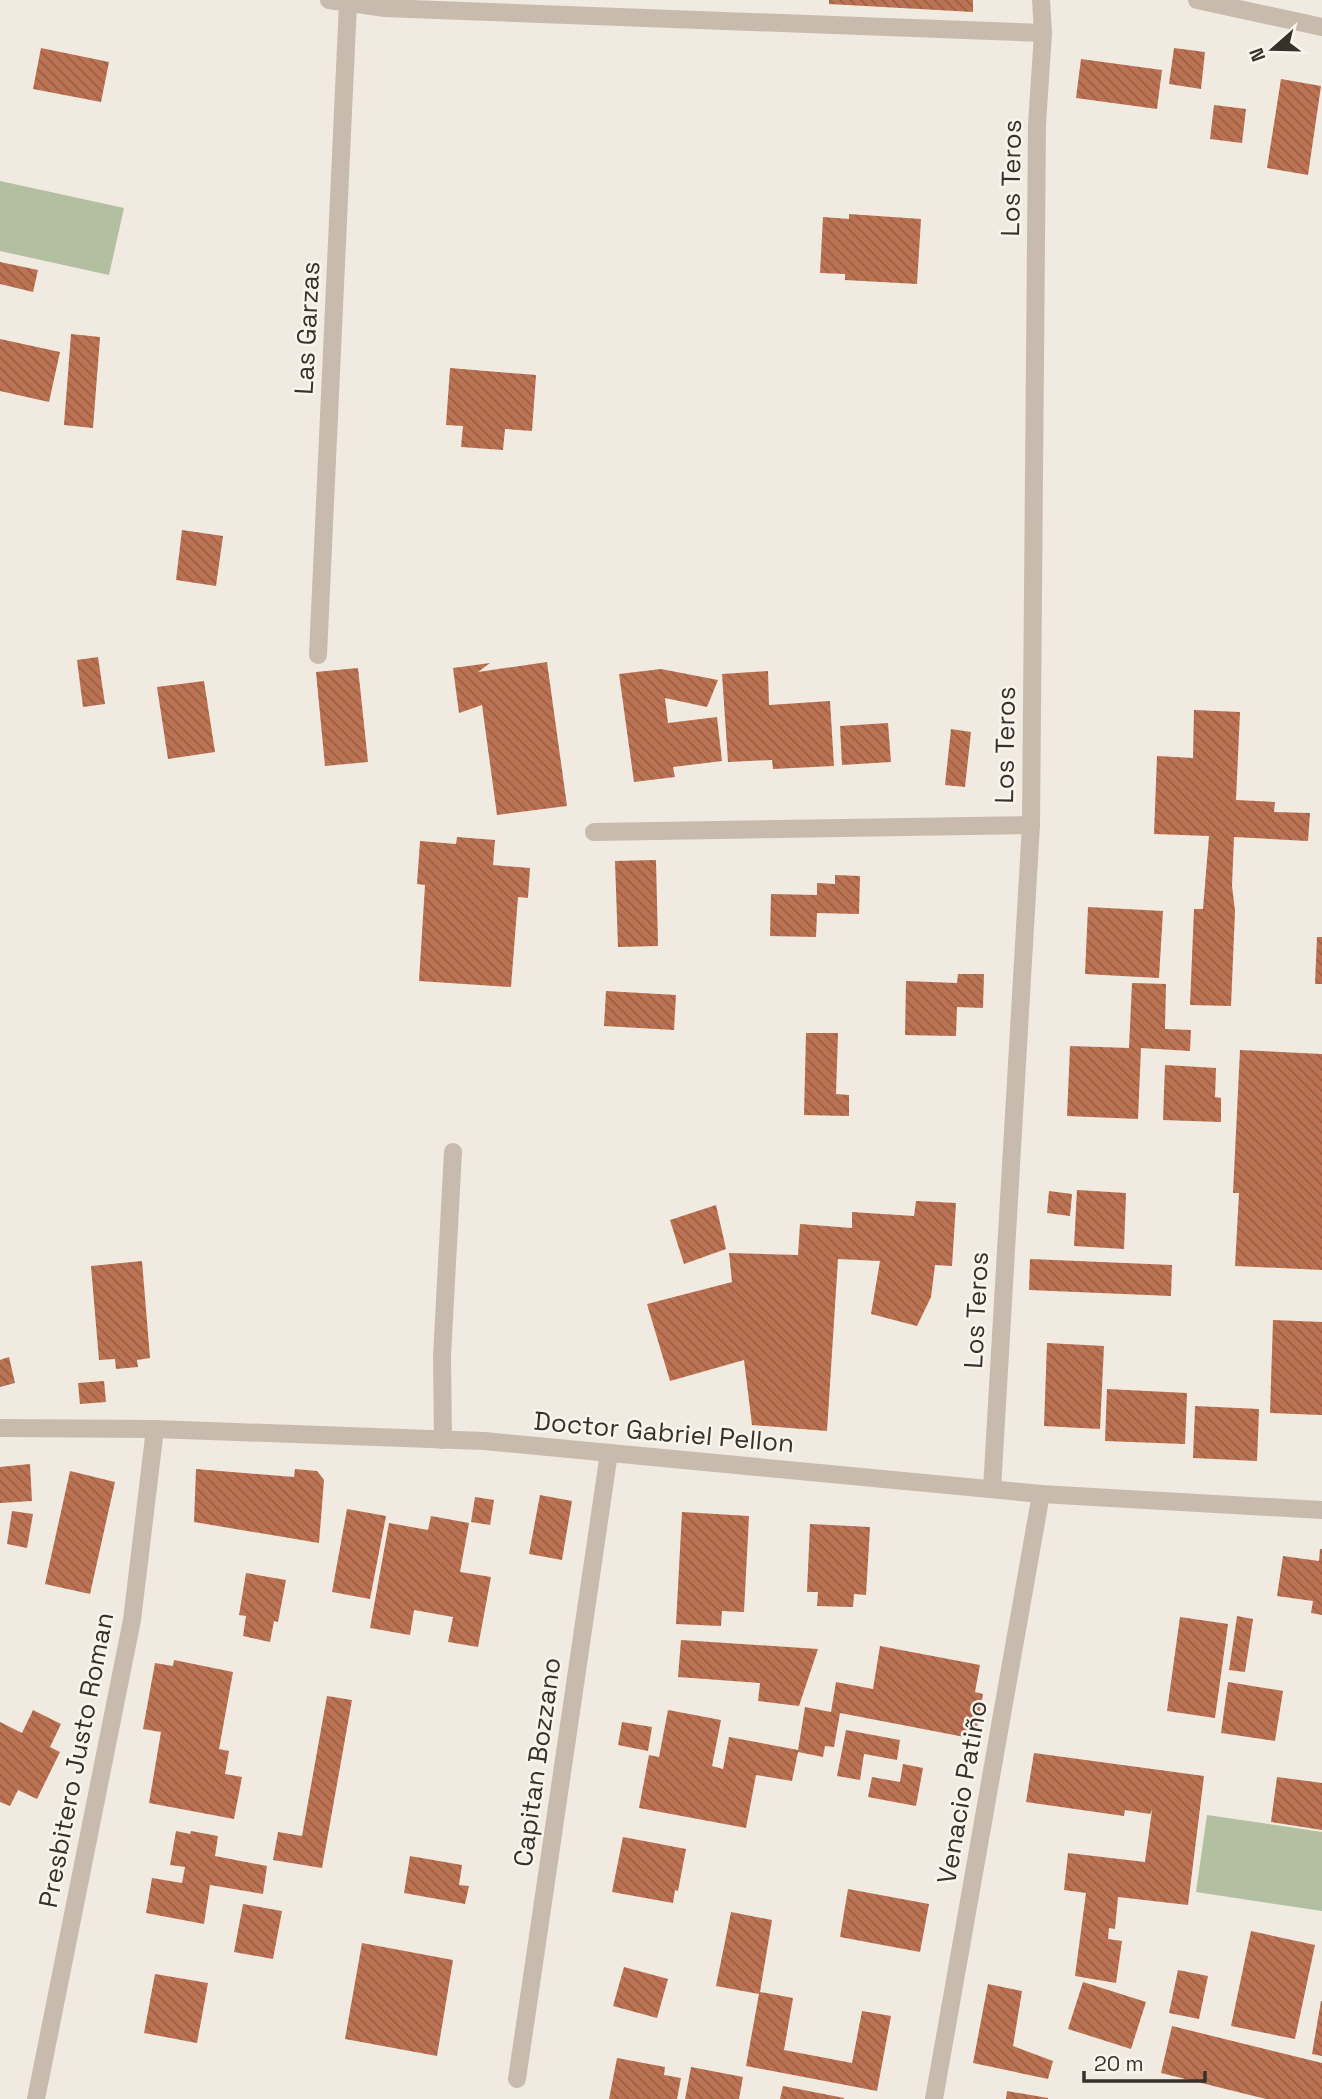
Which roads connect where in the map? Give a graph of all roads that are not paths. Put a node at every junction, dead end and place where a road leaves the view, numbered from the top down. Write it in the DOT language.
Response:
graph roads {
  1 [pos="329,0"];
  2 [pos="1041,0"];
  3 [pos="1198,0"];
  4 [pos="348,3"];
  5 [pos="385,4"];
  6 [pos="1322,27"];
  7 [pos="1043,33"];
  8 [pos="318,655"];
  9 [pos="1031,825"];
  10 [pos="594,832"];
  11 [pos="453,1152"];
  12 [pos="0,1428"];
  13 [pos="155,1429"];
  14 [pos="443,1440"];
  15 [pos="609,1453"];
  16 [pos="992,1489"];
  17 [pos="1041,1494"];
  18 [pos="1322,1510"];
  19 [pos="517,2079"];
  20 [pos="36,2099"];
  21 [pos="934,2099"];
  1 -- 4 [label="street"];
  2 -- 7 [label="street, Los Teros"];
  3 -- 6 [label="street"];
  4 -- 5 [label="street"];
  4 -- 8 [label="street, Las Garzas"];
  5 -- 7 [label="street"];
  7 -- 9 [label="street, Los Teros"];
  9 -- 10 [label="street"];
  9 -- 16 [label="street, Los Teros"];
  11 -- 14 [label="street"];
  12 -- 13 [label="street, Doctor Gabriel Pellon"];
  13 -- 14 [label="street, Doctor Gabriel Pellon"];
  13 -- 20 [label="street, Presbitero Justo Roman"];
  14 -- 15 [label="street, Doctor Gabriel Pellon"];
  15 -- 16 [label="street, Doctor Gabriel Pellon"];
  15 -- 19 [label="street, Capitan Bozzano"];
  16 -- 17 [label="street, Doctor Gabriel Pellon"];
  17 -- 18 [label="street, Doctor Gabriel Pellon"];
  17 -- 21 [label="street, Venacio Patiño"];
}
